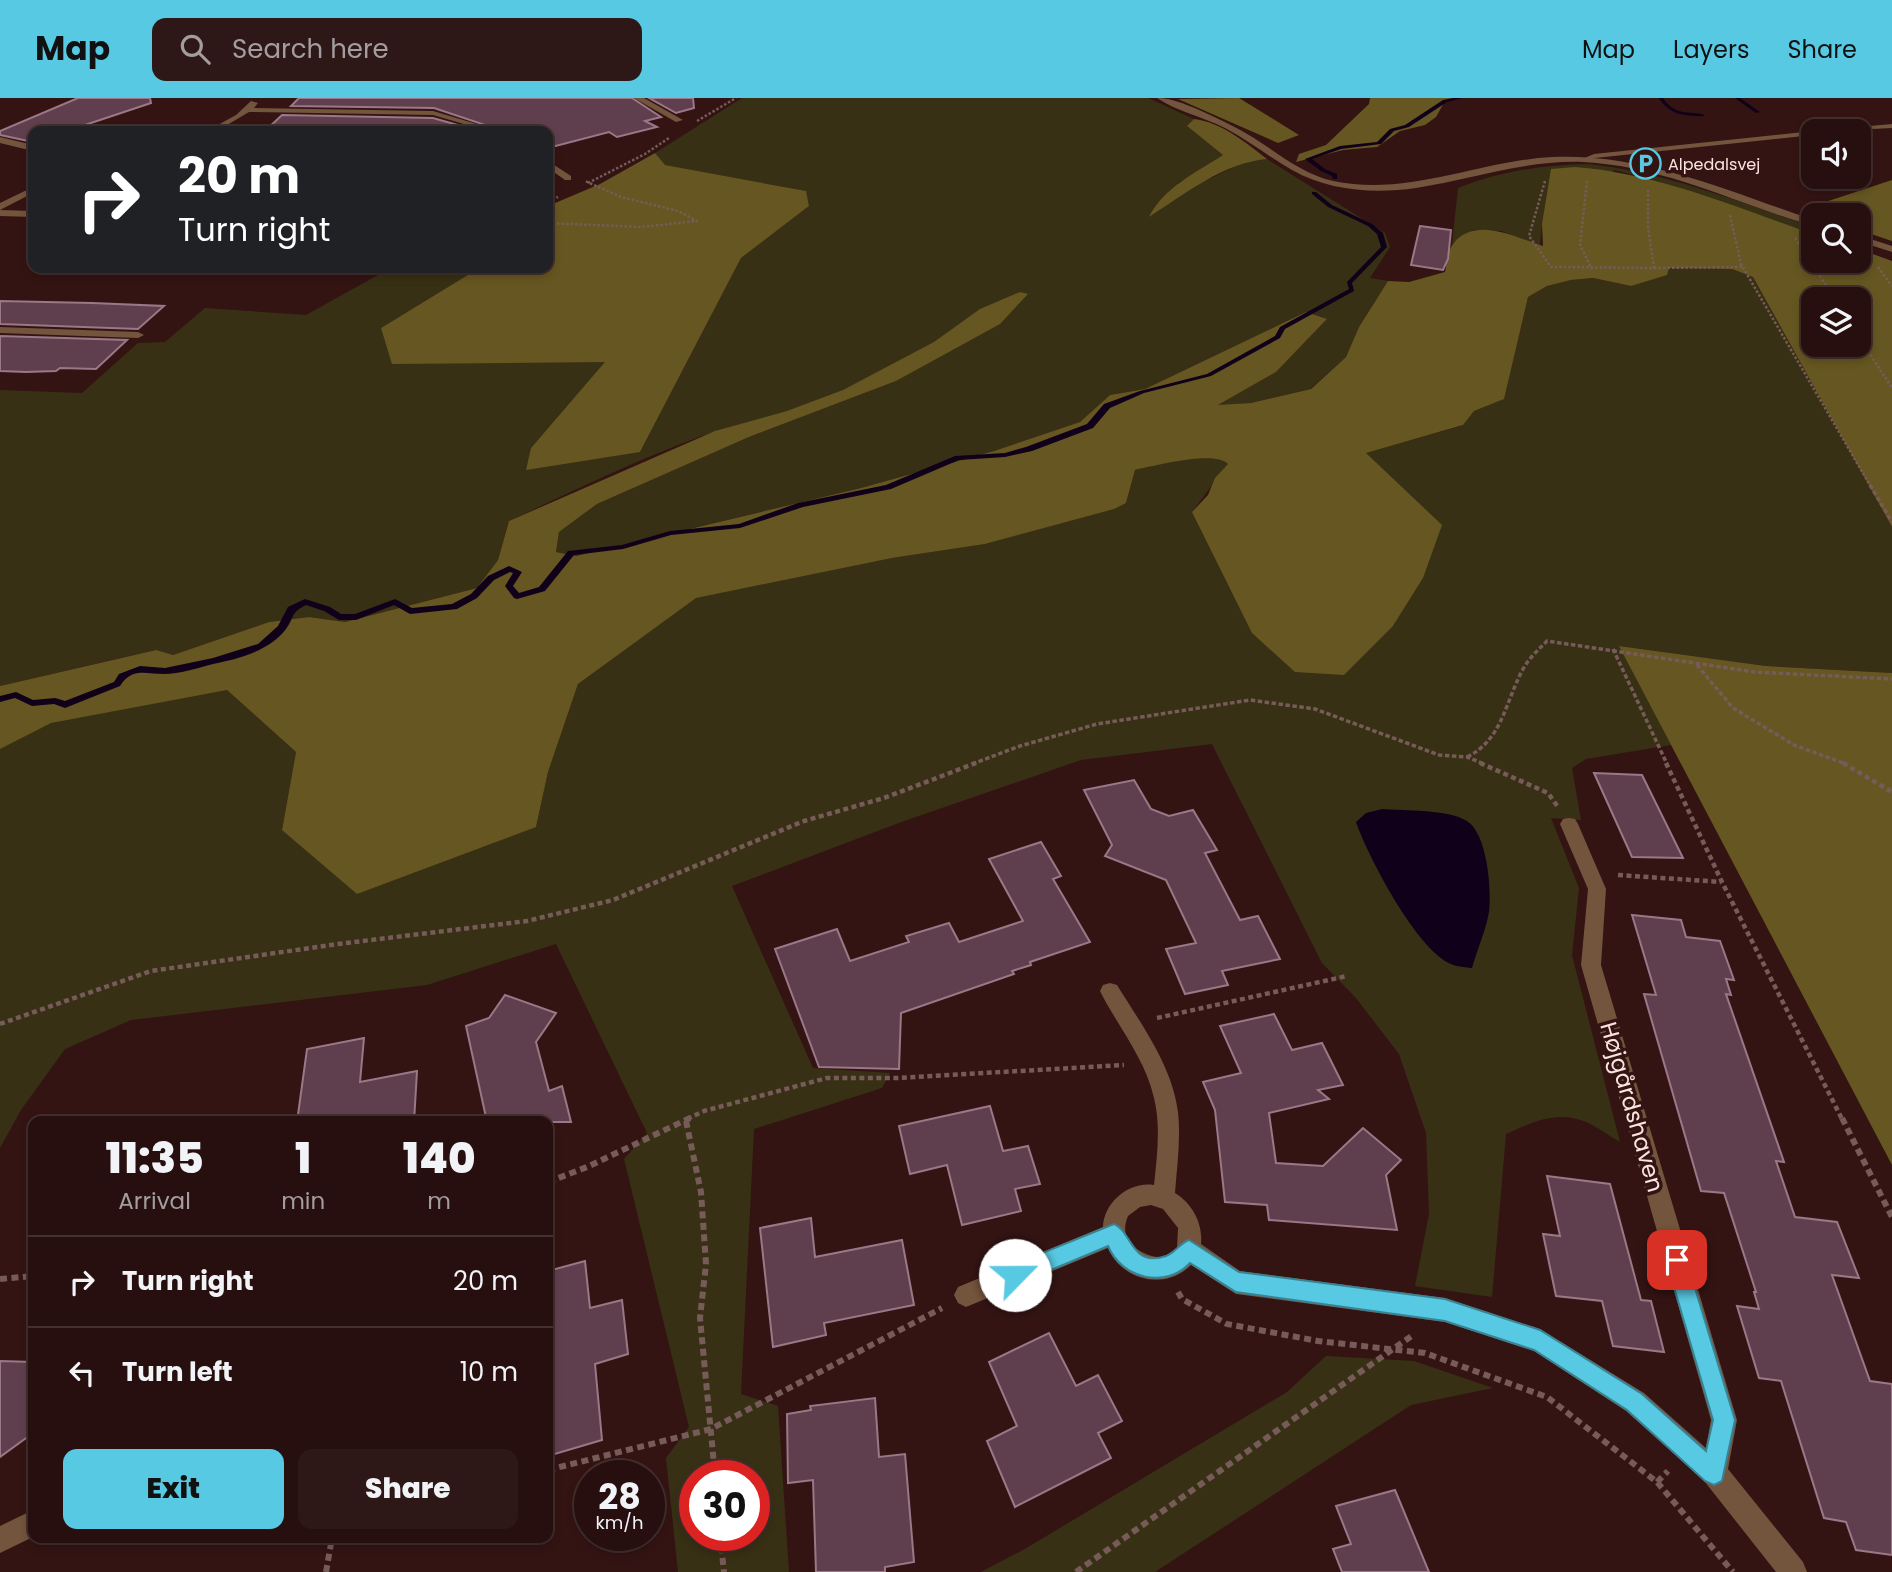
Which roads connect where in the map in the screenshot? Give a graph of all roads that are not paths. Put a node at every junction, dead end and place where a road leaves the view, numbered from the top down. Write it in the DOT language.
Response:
graph roads {
  1 [pos="260,98"];
  2 [pos="638,98"];
  3 [pos="1161,98"];
  4 [pos="247,110"];
  5 [pos="679,120"];
  6 [pos="222,126"];
  7 [pos="478,126"];
  8 [pos="1892,126"];
  9 [pos="1871,128"];
  10 [pos="1801,134"];
  11 [pos="0,141"];
  12 [pos="28,147"];
  13 [pos="1586,159"];
  14 [pos="553,168"];
  15 [pos="568,178"];
  16 [pos="28,193"];
  17 [pos="0,207"];
  18 [pos="0,213"];
  19 [pos="28,214"];
  20 [pos="1801,219"];
  21 [pos="1871,242"];
  22 [pos="1892,249"];
  23 [pos="0,330"];
  24 [pos="138,335"];
  25 [pos="1569,824"];
  26 [pos="1110,991"];
  27 [pos="1164,1197"];
  28 [pos="1114,1234"];
  29 [pos="1189,1250"];
  30 [pos="966,1295"];
  31 [pos="1714,1473"];
  32 [pos="28,1526"];
  33 [pos="0,1540"];
  34 [pos="1793,1572"];
  1 -- 4 [label="street"];
  2 -- 5 [label="street"];
  3 -- 13 [label="street"];
  4 -- 6 [label="street"];
  4 -- 7 [label="street"];
  8 -- 9 [label="lane"];
  10 -- 13 [label="lane"];
  11 -- 12 [label="street"];
  13 -- 20 [label="street"];
  14 -- 15 [label="street"];
  16 -- 17 [label="street"];
  18 -- 19 [label="street"];
  21 -- 22 [label="street"];
  23 -- 24 [label="street"];
  25 -- 31 [label="street, Højgårdshaven"];
  26 -- 27 [label="street"];
  27 -- 28 [label="street"];
  27 -- 29 [label="street"];
  28 -- 29 [label="street"];
  28 -- 30 [label="street"];
  29 -- 31 [label="street"];
  31 -- 34 [label="street"];
  32 -- 33 [label="street"];
}
